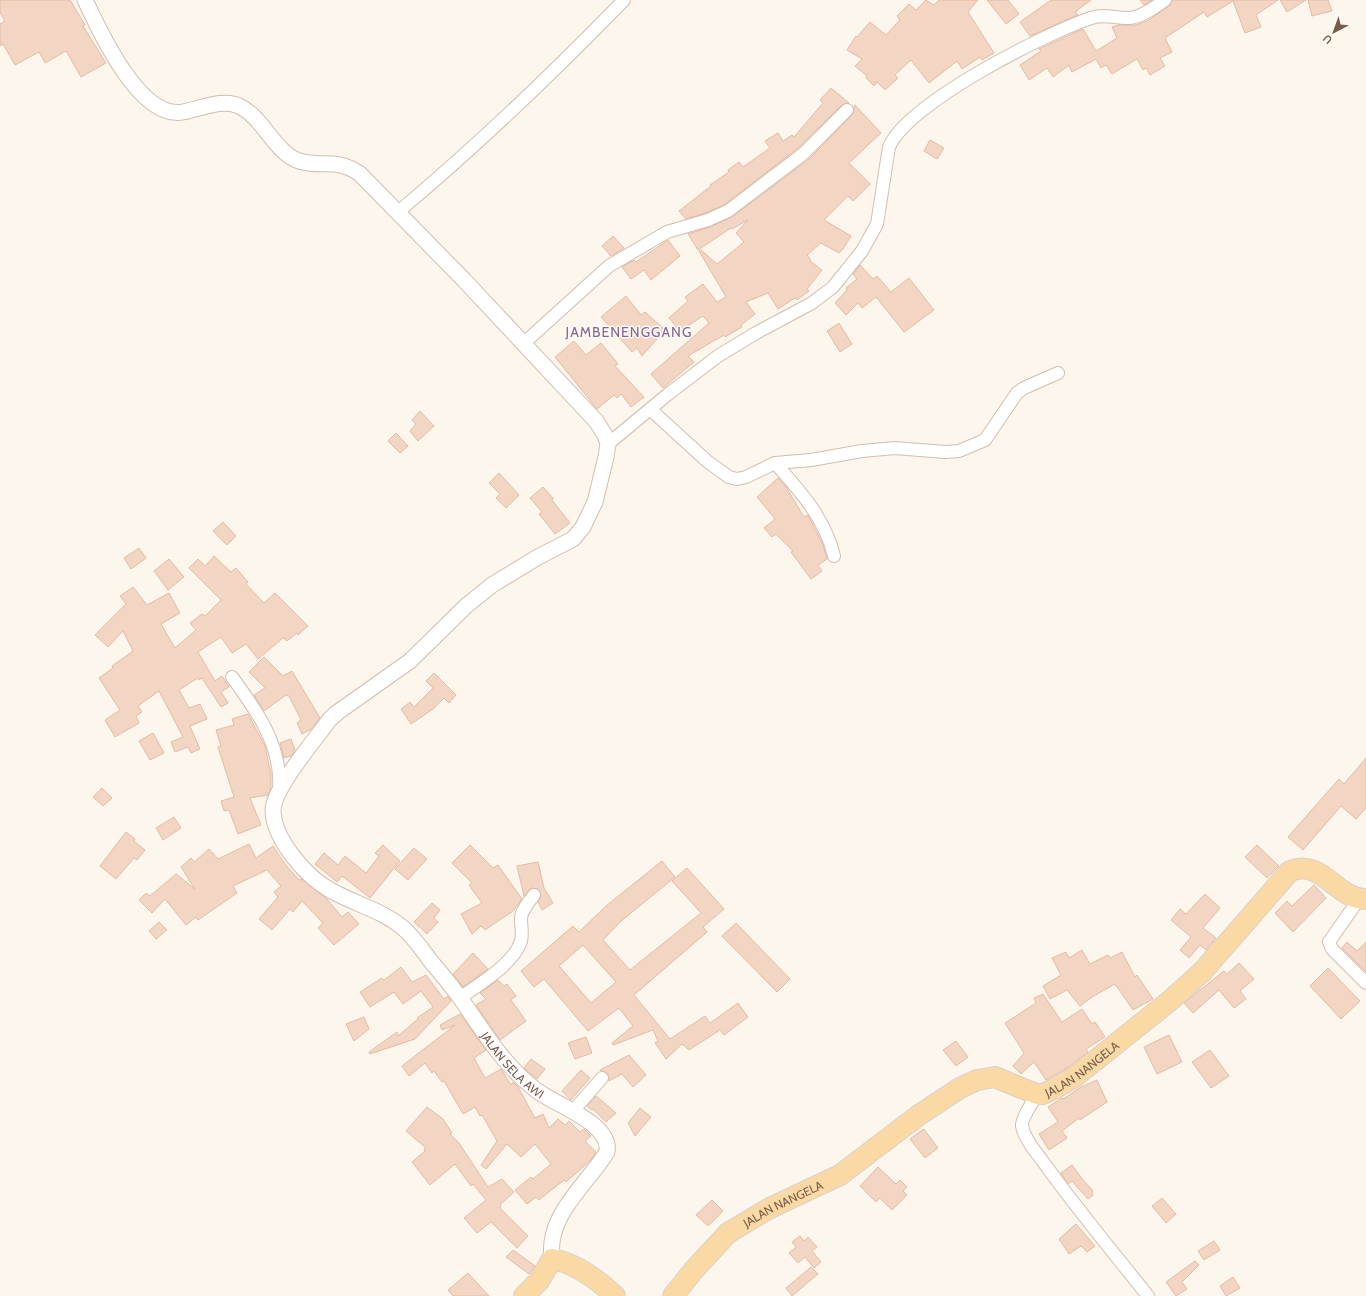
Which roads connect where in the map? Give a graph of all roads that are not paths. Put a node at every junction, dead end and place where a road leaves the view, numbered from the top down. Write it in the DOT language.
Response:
graph roads {
  1 [pos="86,0"];
  2 [pos="624,0"];
  3 [pos="1165,0"];
  4 [pos="846,110"];
  5 [pos="398,212"];
  6 [pos="523,344"];
  7 [pos="1058,373"];
  8 [pos="650,409"];
  9 [pos="608,444"];
  10 [pos="775,463"];
  11 [pos="834,556"];
  12 [pos="232,677"];
  13 [pos="280,789"];
  14 [pos="534,895"];
  15 [pos="1363,899"];
  16 [pos="1366,983"];
  17 [pos="460,998"];
  18 [pos="602,1078"];
  19 [pos="1037,1094"];
  20 [pos="573,1111"];
  21 [pos="552,1259"];
  22 [pos="524,1296"];
  23 [pos="615,1296"];
  24 [pos="673,1296"];
  25 [pos="1148,1296"];
  1 -- 5 [label="street"];
  2 -- 5 [label="street"];
  3 -- 8 [label="street"];
  4 -- 6 [label="street"];
  5 -- 6 [label="street"];
  6 -- 9 [label="street"];
  7 -- 10 [label="street"];
  8 -- 9 [label="street"];
  8 -- 10 [label="street"];
  9 -- 13 [label="street, JALAN SELA AWI"];
  10 -- 11 [label="street"];
  12 -- 13 [label="street"];
  13 -- 17 [label="street, JALAN SELA AWI"];
  14 -- 17 [label="street"];
  15 -- 16 [label="street"];
  15 -- 19 [label="main road, JALAN NANGELA"];
  17 -- 20 [label="street, JALAN SELA AWI"];
  18 -- 20 [label="street"];
  19 -- 24 [label="main road, JALAN NANGELA"];
  19 -- 25 [label="street"];
  20 -- 21 [label="street, JALAN SELA AWI"];
  21 -- 22 [label="main road"];
  21 -- 23 [label="main road"];
}
